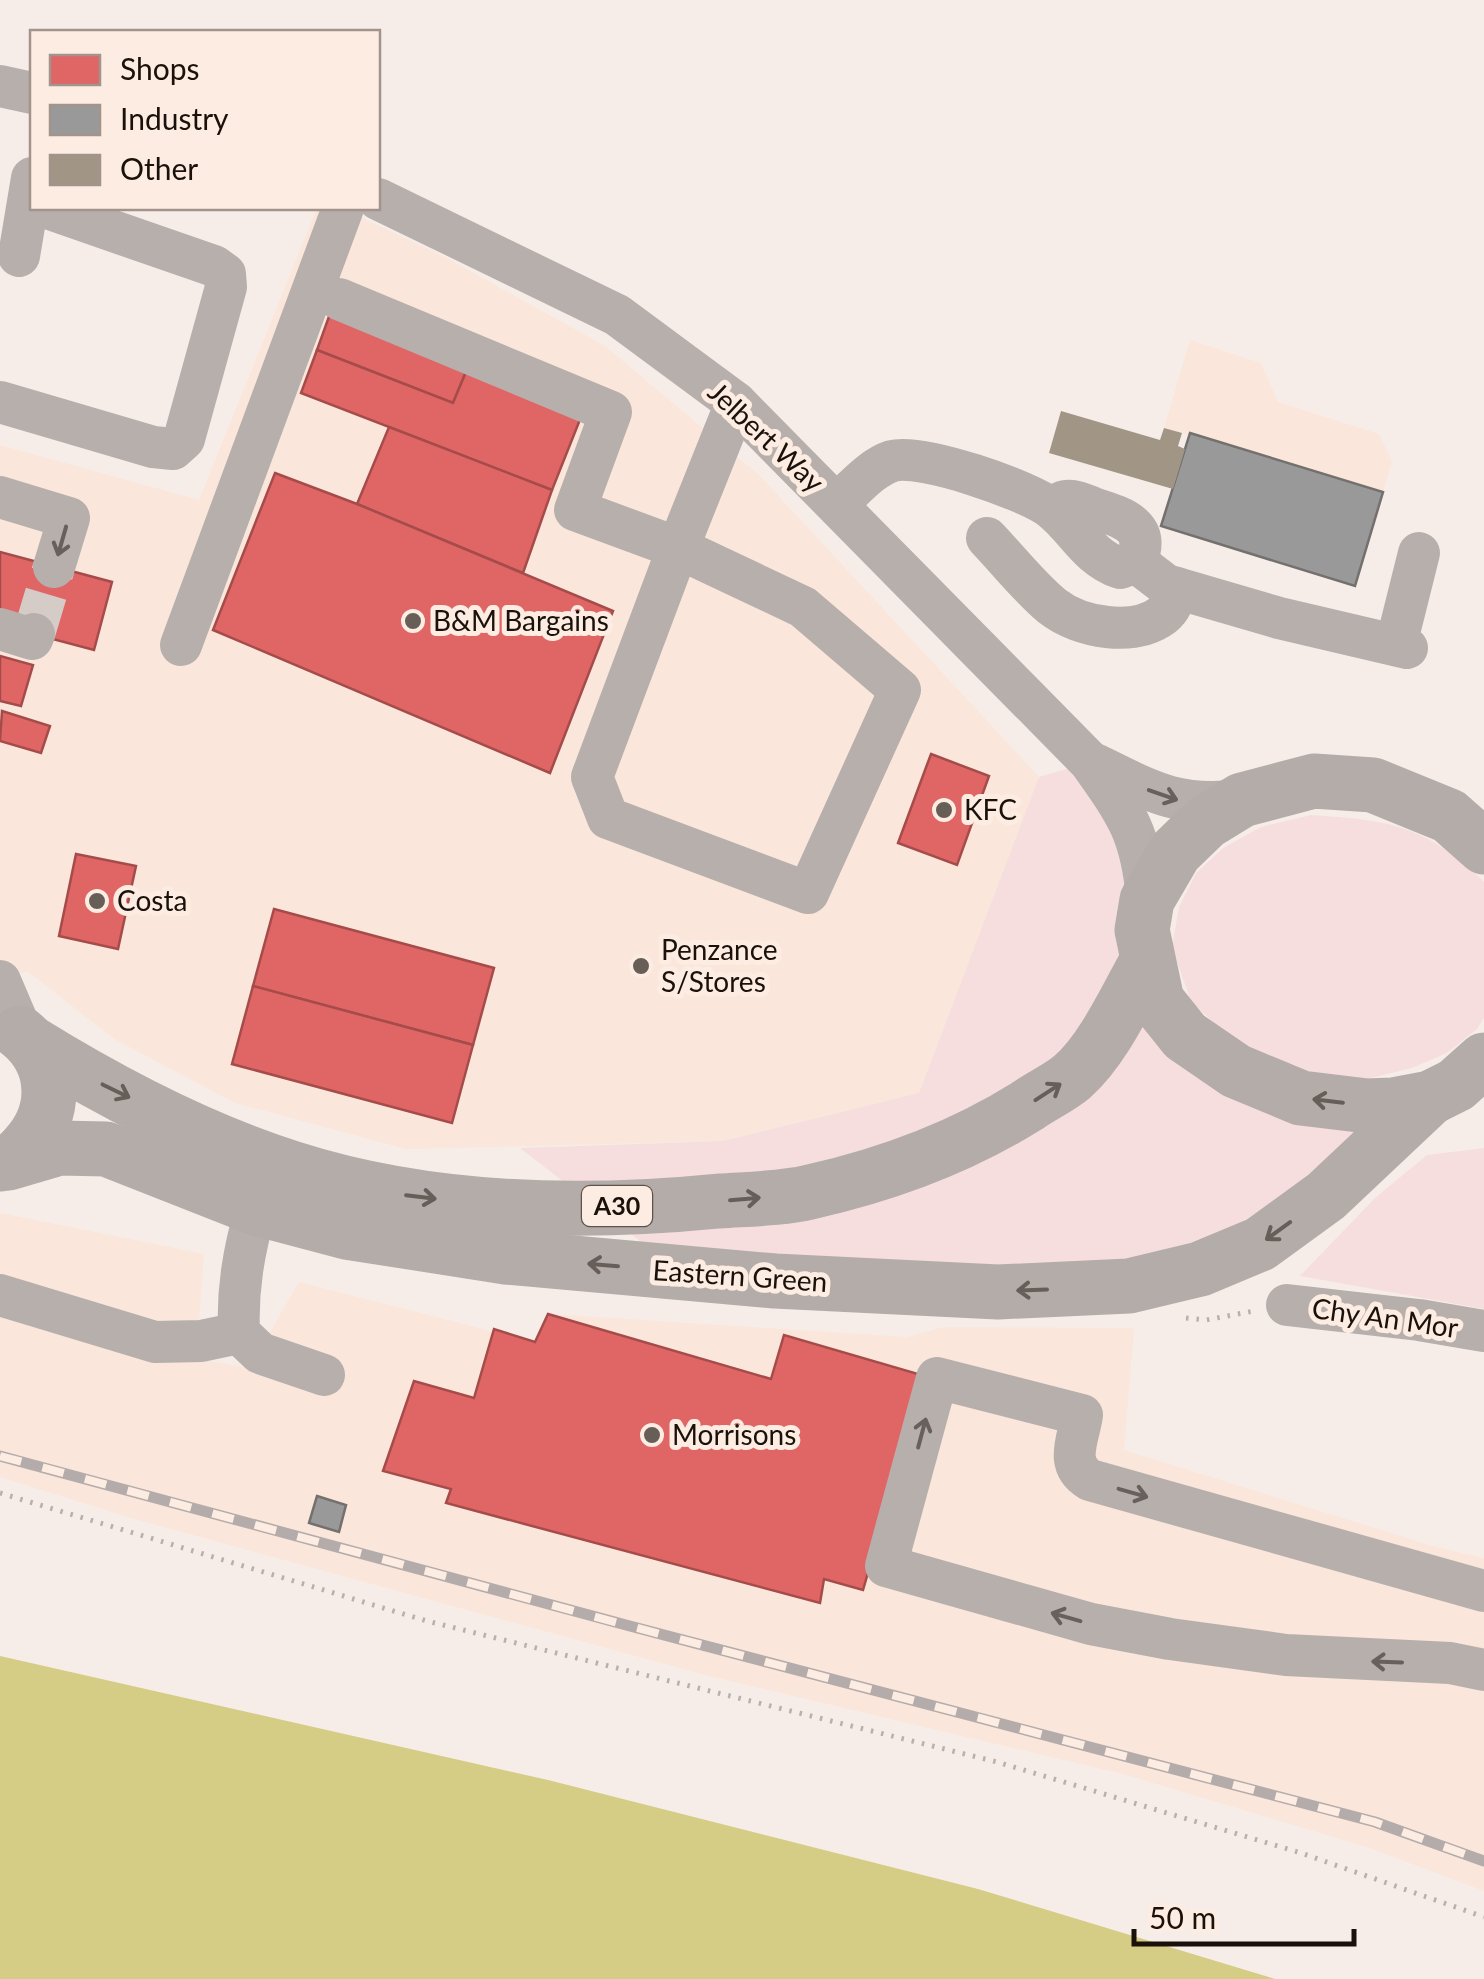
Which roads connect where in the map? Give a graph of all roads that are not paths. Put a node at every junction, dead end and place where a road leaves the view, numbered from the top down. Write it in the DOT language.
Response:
graph roads {
  1 [pos="0,86"];
  2 [pos="30,93"];
  3 [pos="380,200"];
  4 [pos="32,210"];
  5 [pos="70,210"];
  6 [pos="343,210"];
  7 [pos="19,256"];
  8 [pos="339,299"];
  9 [pos="0,402"];
  10 [pos="736,402"];
  11 [pos="0,498"];
  12 [pos="838,503"];
  13 [pos="987,538"];
  14 [pos="678,548"];
  15 [pos="1419,553"];
  16 [pos="54,566"];
  17 [pos="1178,588"];
  18 [pos="181,645"];
  19 [pos="1090,762"];
  20 [pos="1373,784"];
  21 [pos="1484,797"];
  22 [pos="1242,800"];
  23 [pos="1484,848"];
  24 [pos="1147,900"];
  25 [pos="1146,963"];
  26 [pos="0,980"];
  27 [pos="18,1034"];
  28 [pos="1464,1085"];
  29 [pos="4,1164"];
  30 [pos="256,1208"];
  31 [pos="0,1295"];
  32 [pos="1287,1305"];
  33 [pos="1484,1332"];
  34 [pos="239,1333"];
  35 [pos="324,1375"];
  36 [pos="1484,1591"];
  37 [pos="1484,1670"];
  1 -- 2 [label="street"];
  3 -- 10 [label="street, Jelbert Way"];
  4 -- 7 [label="street"];
  5 -- 9 [label="street"];
  6 -- 18 [label="street"];
  8 -- 14 [label="street"];
  10 -- 12 [label="street, Jelbert Way"];
  10 -- 14 [label="street"];
  11 -- 16 [label="street, one-way"];
  12 -- 17 [label="street"];
  12 -- 19 [label="street, Jelbert Way"];
  13 -- 17 [label="street"];
  14 -- 14 [label="street"];
  15 -- 17 [label="street"];
  19 -- 22 [label="street, Jelbert Way, one-way"];
  19 -- 24 [label="street, Jelbert Way"];
  20 -- 21 [label="highway"];
  20 -- 22 [label="highway"];
  20 -- 23 [label="highway"];
  22 -- 24 [label="highway"];
  24 -- 25 [label="highway"];
  27 -- 25 [label="highway, A30, one-way"];
  28 -- 25 [label="highway, one-way"];
  26 -- 27 [label="street"];
  27 -- 29 [label="highway"];
  28 -- 30 [label="highway, Eastern Green / A30, one-way"];
  29 -- 30 [label="highway, Eastern Green / A30"];
  30 -- 34 [label="street"];
  31 -- 34 [label="street"];
  32 -- 33 [label="street, Chy An Mor"];
  34 -- 35 [label="street"];
  37 -- 36 [label="street, one-way"];
}
